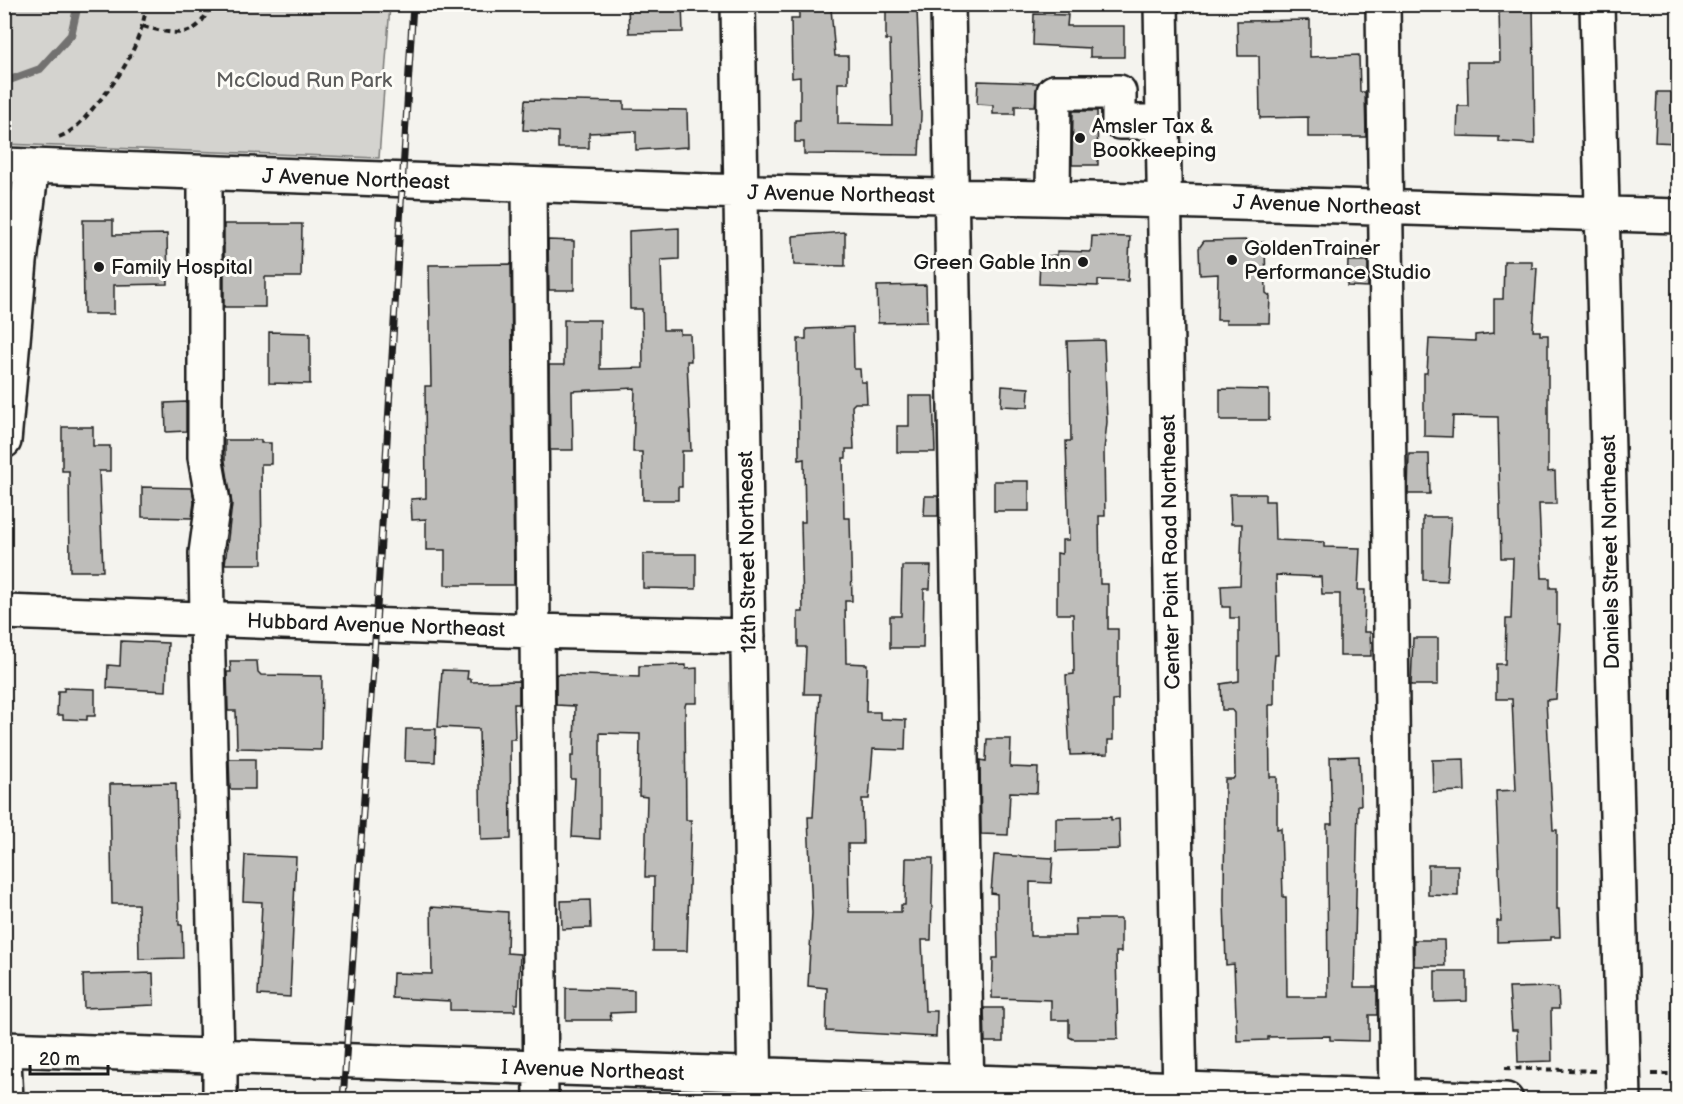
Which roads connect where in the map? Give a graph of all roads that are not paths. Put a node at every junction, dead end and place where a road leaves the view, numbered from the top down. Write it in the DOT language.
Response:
graph roads {
  1 [pos="738,4"];
  2 [pos="948,4"];
  3 [pos="1161,4"];
  4 [pos="1383,4"];
  5 [pos="1597,4"];
  6 [pos="1163,122"];
  7 [pos="18,165"];
  8 [pos="205,173"];
  9 [pos="529,185"];
  10 [pos="741,191"];
  11 [pos="952,196"];
  12 [pos="1053,198"];
  13 [pos="1163,201"];
  14 [pos="1386,207"];
  15 [pos="1601,214"];
  16 [pos="1678,216"];
  17 [pos="4,441"];
  18 [pos="4,612"];
  19 [pos="207,618"];
  20 [pos="535,632"];
  21 [pos="748,636"];
  22 [pos="4,1049"];
  23 [pos="218,1057"];
  24 [pos="4,1060"];
  25 [pos="541,1084"];
  26 [pos="755,1088"];
  27 [pos="967,1091"];
  28 [pos="1180,1094"];
  29 [pos="1397,1098"];
  30 [pos="6,1100"];
  31 [pos="220,1100"];
  32 [pos="1506,1100"];
  33 [pos="1624,1100"];
  1 -- 10 [label="street, 12th Street Northeast"];
  2 -- 11 [label="street"];
  3 -- 6 [label="street, Center Point Road Northeast"];
  4 -- 14 [label="street"];
  5 -- 15 [label="street, Daniels Street Northeast"];
  6 -- 12 [label="street"];
  6 -- 13 [label="street, Center Point Road Northeast"];
  7 -- 8 [label="street, J Avenue Northeast"];
  7 -- 17 [label="street"];
  8 -- 9 [label="street, J Avenue Northeast"];
  8 -- 19 [label="street"];
  9 -- 10 [label="street, J Avenue Northeast"];
  9 -- 20 [label="street"];
  10 -- 11 [label="street, J Avenue Northeast"];
  10 -- 21 [label="street, 12th Street Northeast"];
  11 -- 12 [label="street, J Avenue Northeast"];
  11 -- 27 [label="street"];
  12 -- 13 [label="street, J Avenue Northeast"];
  13 -- 14 [label="street, J Avenue Northeast"];
  13 -- 28 [label="street, Center Point Road Northeast"];
  14 -- 15 [label="street, J Avenue Northeast"];
  14 -- 29 [label="street"];
  15 -- 16 [label="street, J Avenue Northeast"];
  15 -- 33 [label="street, Daniels Street Northeast"];
  18 -- 19 [label="street, Hubbard Avenue Northeast"];
  19 -- 20 [label="street, Hubbard Avenue Northeast"];
  19 -- 23 [label="street"];
  20 -- 21 [label="street, Hubbard Avenue Northeast"];
  20 -- 25 [label="street"];
  21 -- 26 [label="street, 12th Street Northeast"];
  22 -- 23 [label="street, I Avenue Northeast"];
  23 -- 25 [label="street, I Avenue Northeast"];
  23 -- 31 [label="street"];
  24 -- 30 [label="street"];
  25 -- 26 [label="street, I Avenue Northeast"];
  26 -- 27 [label="street, I Avenue Northeast"];
  27 -- 28 [label="street, I Avenue Northeast"];
  28 -- 29 [label="street, I Avenue Northeast"];
  29 -- 32 [label="street, I Avenue Northeast"];
}
